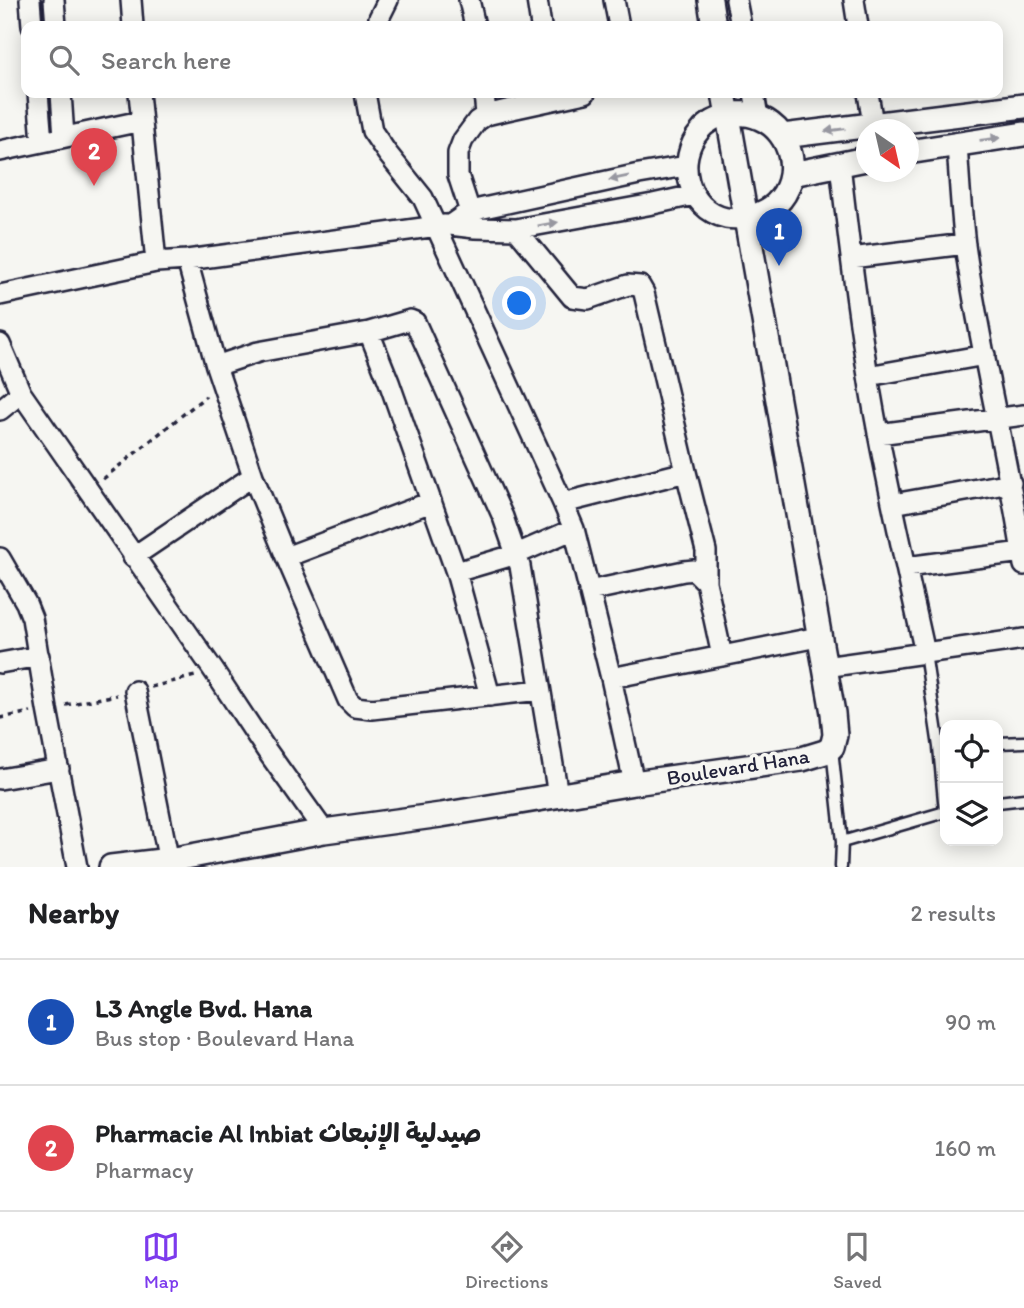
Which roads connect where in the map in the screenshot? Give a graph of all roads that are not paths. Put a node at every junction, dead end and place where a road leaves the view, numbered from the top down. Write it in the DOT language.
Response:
graph roads {
  1 [pos="30,0"];
  2 [pos="54,0"];
  3 [pos="131,0"];
  4 [pos="388,0"];
  5 [pos="469,0"];
  6 [pos="537,0"];
  7 [pos="614,0"];
  8 [pos="710,0"];
  9 [pos="736,0"];
  10 [pos="854,0"];
  11 [pos="32,21"];
  12 [pos="56,21"];
  13 [pos="133,21"];
  14 [pos="379,21"];
  15 [pos="474,21"];
  16 [pos="540,21"];
  17 [pos="618,21"];
  18 [pos="713,21"];
  19 [pos="740,21"];
  20 [pos="857,21"];
  21 [pos="38,98"];
  22 [pos="61,98"];
  23 [pos="139,98"];
  24 [pos="366,98"];
  25 [pos="484,98"];
  26 [pos="546,98"];
  27 [pos="755,98"];
  28 [pos="870,98"];
  29 [pos="726,104"];
  30 [pos="1024,106"];
  31 [pos="486,115"];
  32 [pos="758,117"];
  33 [pos="872,119"];
  34 [pos="915,119"];
  35 [pos="141,121"];
  36 [pos="856,126"];
  37 [pos="1024,134"];
  38 [pos="783,136"];
  39 [pos="64,137"];
  40 [pos="42,142"];
  41 [pos="957,143"];
  42 [pos="919,150"];
  43 [pos="0,151"];
  44 [pos="856,161"];
  45 [pos="840,164"];
  46 [pos="686,166"];
  47 [pos="792,174"];
  48 [pos="694,195"];
  49 [pos="472,219"];
  50 [pos="747,219"];
  51 [pos="442,225"];
  52 [pos="516,229"];
  53 [pos="965,244"];
  54 [pos="851,258"];
  55 [pos="187,260"];
  56 [pos="156,262"];
  57 [pos="0,295"];
  58 [pos="369,332"];
  59 [pos="0,344"];
  60 [pos="985,355"];
  61 [pos="218,375"];
  62 [pos="868,376"];
  63 [pos="21,393"];
  64 [pos="0,410"];
  65 [pos="1024,415"];
  66 [pos="998,418"];
  67 [pos="878,434"];
  68 [pos="686,471"];
  69 [pos="253,476"];
  70 [pos="1011,482"];
  71 [pos="431,502"];
  72 [pos="564,503"];
  73 [pos="893,504"];
  74 [pos="574,529"];
  75 [pos="517,554"];
  76 [pos="134,557"];
  77 [pos="285,557"];
  78 [pos="0,559"];
  79 [pos="1023,559"];
  80 [pos="906,567"];
  81 [pos="456,572"];
  82 [pos="706,582"];
  83 [pos="589,592"];
  84 [pos="818,636"];
  85 [pos="1024,639"];
  86 [pos="925,653"];
  87 [pos="39,656"];
  88 [pos="722,656"];
  89 [pos="0,663"];
  90 [pos="825,667"];
  91 [pos="611,678"];
  92 [pos="540,690"];
  93 [pos="135,691"];
  94 [pos="491,696"];
  95 [pos="940,736"];
  96 [pos="1024,742"];
  97 [pos="1003,743"];
  98 [pos="832,747"];
  99 [pos="59,769"];
  100 [pos="0,779"];
  101 [pos="634,783"];
  102 [pos="558,795"];
  103 [pos="1024,799"];
  104 [pos="1003,801"];
  105 [pos="940,813"];
  106 [pos="324,831"];
  107 [pos="842,842"];
  108 [pos="170,863"];
  109 [pos="76,867"];
  110 [pos="111,867"];
  111 [pos="841,867"];
  1 -- 11 [label="street"];
  2 -- 12 [label="street"];
  3 -- 13 [label="street"];
  4 -- 14 [label="street"];
  5 -- 15 [label="street"];
  6 -- 16 [label="street"];
  7 -- 17 [label="street"];
  8 -- 18 [label="street"];
  9 -- 19 [label="street"];
  10 -- 20 [label="street"];
  21 -- 40 [label="street"];
  22 -- 39 [label="street"];
  23 -- 35 [label="street"];
  24 -- 51 [label="street"];
  25 -- 31 [label="street"];
  26 -- 31 [label="street"];
  27 -- 32 [label="street"];
  28 -- 33 [label="street"];
  29 -- 32 [label="street"];
  29 -- 46 [label="street"];
  29 -- 50 [label="street, Boulevard Hana"];
  30 -- 34 [label="street"];
  31 -- 49 [label="street"];
  32 -- 38 [label="street"];
  35 -- 39 [label="street"];
  35 -- 56 [label="street"];
  36 -- 38 [label="street, one-way"];
  41 -- 37 [label="street, one-way"];
  38 -- 47 [label="street"];
  39 -- 40 [label="street"];
  40 -- 43 [label="street"];
  41 -- 42 [label="street"];
  41 -- 53 [label="street"];
  44 -- 45 [label="street"];
  45 -- 47 [label="street"];
  45 -- 54 [label="street"];
  46 -- 48 [label="street"];
  46 -- 49 [label="street, one-way"];
  47 -- 50 [label="street"];
  48 -- 50 [label="street"];
  52 -- 48 [label="street, one-way"];
  49 -- 51 [label="street"];
  49 -- 52 [label="street"];
  50 -- 84 [label="street, Boulevard Hana"];
  51 -- 55 [label="street"];
  51 -- 72 [label="street"];
  52 -- 68 [label="street"];
  53 -- 54 [label="street"];
  53 -- 60 [label="street"];
  54 -- 62 [label="street"];
  55 -- 56 [label="street"];
  55 -- 61 [label="street"];
  56 -- 57 [label="street"];
  58 -- 61 [label="street"];
  58 -- 71 [label="street"];
  58 -- 75 [label="street"];
  59 -- 63 [label="street"];
  60 -- 62 [label="street"];
  60 -- 66 [label="street"];
  61 -- 69 [label="street"];
  62 -- 67 [label="street"];
  63 -- 64 [label="street"];
  63 -- 76 [label="street"];
  65 -- 66 [label="street"];
  66 -- 67 [label="street"];
  66 -- 70 [label="street"];
  67 -- 73 [label="street"];
  68 -- 72 [label="street"];
  68 -- 82 [label="street"];
  69 -- 76 [label="street"];
  69 -- 77 [label="street"];
  70 -- 73 [label="street"];
  70 -- 79 [label="street"];
  71 -- 77 [label="street"];
  71 -- 81 [label="street"];
  72 -- 74 [label="street"];
  73 -- 80 [label="street"];
  74 -- 75 [label="street"];
  74 -- 83 [label="street"];
  75 -- 81 [label="street"];
  75 -- 92 [label="street"];
  76 -- 106 [label="street"];
  77 -- 94 [label="street"];
  78 -- 87 [label="street"];
  79 -- 80 [label="street"];
  80 -- 86 [label="street"];
  81 -- 94 [label="street"];
  82 -- 83 [label="street"];
  82 -- 88 [label="street"];
  83 -- 91 [label="street"];
  84 -- 88 [label="street"];
  84 -- 90 [label="street, Boulevard Hana"];
  85 -- 86 [label="street"];
  86 -- 90 [label="street"];
  86 -- 95 [label="lane"];
  87 -- 89 [label="street"];
  87 -- 99 [label="street"];
  88 -- 91 [label="street"];
  90 -- 98 [label="street, Boulevard Hana"];
  91 -- 101 [label="street"];
  92 -- 94 [label="street"];
  92 -- 102 [label="street"];
  93 -- 108 [label="street"];
  96 -- 97 [label="lane"];
  98 -- 101 [label="street, Boulevard Hana"];
  98 -- 107 [label="lane"];
  99 -- 100 [label="street"];
  99 -- 109 [label="street"];
  101 -- 102 [label="street, Boulevard Hana"];
  102 -- 106 [label="street, Boulevard Hana"];
  103 -- 104 [label="lane"];
  105 -- 107 [label="lane"];
  106 -- 108 [label="street, Boulevard Hana"];
  107 -- 111 [label="lane"];
  108 -- 110 [label="street, Boulevard Hana"];
}
